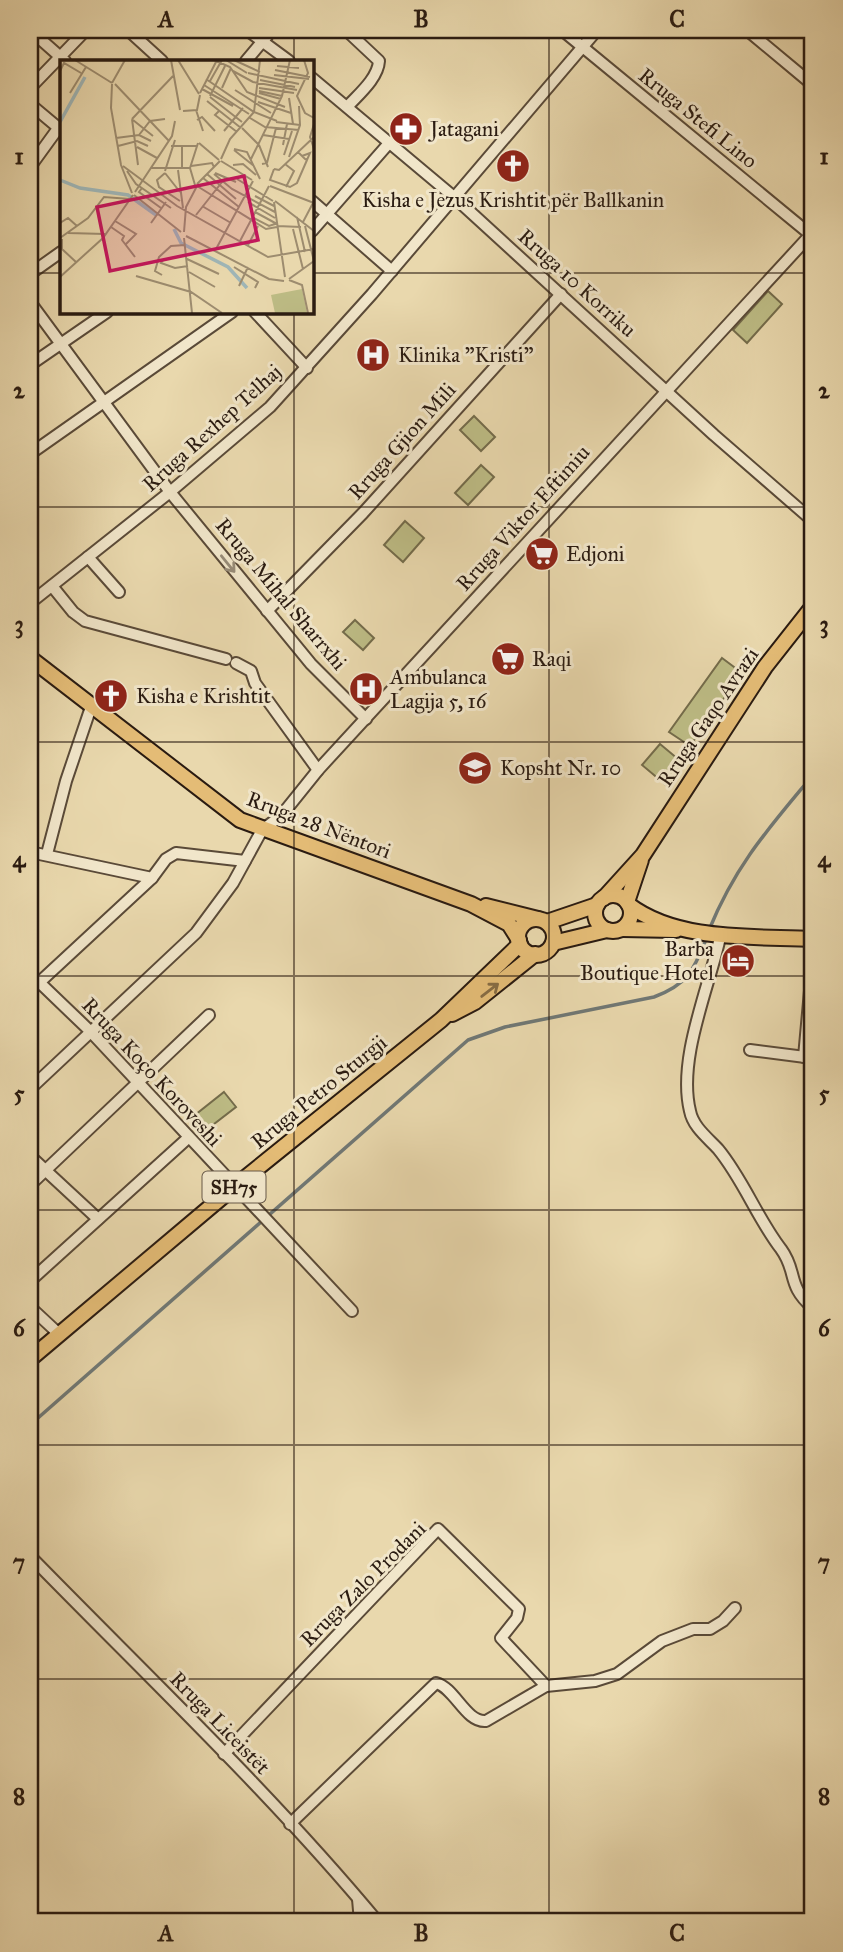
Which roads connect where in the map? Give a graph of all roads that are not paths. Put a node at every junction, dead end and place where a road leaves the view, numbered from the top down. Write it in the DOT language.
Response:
graph roads {
  1 [pos="30,30"];
  2 [pos="86,30"];
  3 [pos="128,30"];
  4 [pos="247,30"];
  5 [pos="272,30"];
  6 [pos="346,30"];
  7 [pos="562,30"];
  8 [pos="597,30"];
  9 [pos="747,30"];
  10 [pos="262,42"];
  11 [pos="582,47"];
  12 [pos="62,59"];
  13 [pos="161,60"];
  14 [pos="247,60"];
  15 [pos="288,60"];
  16 [pos="60,61"];
  17 [pos="313,79"];
  18 [pos="813,85"];
  19 [pos="30,88"];
  20 [pos="30,104"];
  21 [pos="348,106"];
  22 [pos="60,129"];
  23 [pos="390,142"];
  24 [pos="30,167"];
  25 [pos="454,197"];
  26 [pos="313,202"];
  27 [pos="326,215"];
  28 [pos="313,230"];
  29 [pos="812,233"];
  30 [pos="60,253"];
  31 [pos="392,271"];
  32 [pos="30,274"];
  33 [pos="561,294"];
  34 [pos="30,302"];
  35 [pos="106,313"];
  36 [pos="231,313"];
  37 [pos="256,313"];
  38 [pos="62,344"];
  39 [pos="30,365"];
  40 [pos="306,368"];
  41 [pos="666,390"];
  42 [pos="103,403"];
  43 [pos="30,454"];
  44 [pos="170,492"];
  45 [pos="813,521"];
  46 [pos="88,558"];
  47 [pos="52,586"];
  48 [pos="119,592"];
  49 [pos="30,603"];
  50 [pos="813,606"];
  51 [pos="267,611"];
  52 [pos="30,660"];
  53 [pos="92,704"];
  54 [pos="366,719"];
  55 [pos="318,770"];
  56 [pos="261,830"];
  57 [pos="36,854"];
  58 [pos="643,855"];
  59 [pos="244,861"];
  60 [pos="152,878"];
  61 [pos="600,902"];
  62 [pos="471,904"];
  63 [pos="628,904"];
  64 [pos="545,921"];
  65 [pos="614,929"];
  66 [pos="682,930"];
  67 [pos="718,933"];
  68 [pos="813,939"];
  69 [pos="520,942"];
  70 [pos="553,943"];
  71 [pos="535,954"];
  72 [pos="39,982"];
  73 [pos="813,983"];
  74 [pos="30,991"];
  75 [pos="209,1015"];
  76 [pos="441,1020"];
  77 [pos="90,1031"];
  78 [pos="750,1050"];
  79 [pos="809,1057"];
  80 [pos="136,1081"];
  81 [pos="30,1089"];
  82 [pos="188,1138"];
  83 [pos="30,1156"];
  84 [pos="44,1170"];
  85 [pos="30,1185"];
  86 [pos="234,1187"];
  87 [pos="98,1219"];
  88 [pos="30,1281"];
  89 [pos="30,1307"];
  90 [pos="813,1308"];
  91 [pos="352,1311"];
  92 [pos="59,1334"];
  93 [pos="30,1359"];
  94 [pos="30,1556"];
  95 [pos="734,1608"];
  96 [pos="546,1686"];
  97 [pos="224,1754"];
  98 [pos="290,1824"];
  99 [pos="358,1899"];
  100 [pos="360,1922"];
  101 [pos="378,1922"];
  1 -- 12 [label="street"];
  2 -- 12 [label="street"];
  3 -- 13 [label="street"];
  4 -- 10 [label="street"];
  5 -- 10 [label="street"];
  6 -- 21 [label="street"];
  7 -- 11 [label="street, Rruga Stefi Lino"];
  8 -- 11 [label="street, Rruga Rexhep Telhaj"];
  9 -- 18 [label="street"];
  10 -- 14 [label="street"];
  10 -- 15 [label="street"];
  11 -- 25 [label="street, Rruga Rexhep Telhaj"];
  11 -- 29 [label="street, Rruga Stefi Lino"];
  16 -- 19 [label="street"];
  17 -- 21 [label="street, Rruga 10 Korriku"];
  20 -- 22 [label="street"];
  21 -- 23 [label="street, Rruga 10 Korriku"];
  22 -- 24 [label="street"];
  23 -- 25 [label="street, Rruga 10 Korriku"];
  23 -- 27 [label="street"];
  25 -- 31 [label="street, Rruga Rexhep Telhaj"];
  25 -- 33 [label="street, Rruga 10 Korriku"];
  26 -- 27 [label="street"];
  27 -- 28 [label="street"];
  27 -- 31 [label="street"];
  29 -- 41 [label="street, Rruga Viktor Eftimiu"];
  30 -- 32 [label="street"];
  31 -- 40 [label="street, Rruga Rexhep Telhaj"];
  33 -- 41 [label="street, Rruga 10 Korriku"];
  33 -- 51 [label="street, Rruga Gjion Mili"];
  34 -- 38 [label="street, Rruga Mihal Sharrxhi"];
  35 -- 38 [label="street"];
  36 -- 42 [label="street"];
  37 -- 40 [label="street"];
  38 -- 39 [label="street"];
  38 -- 42 [label="street, Rruga Mihal Sharrxhi"];
  40 -- 44 [label="street, Rruga Rexhep Telhaj"];
  41 -- 45 [label="street, Rruga 10 Korriku"];
  41 -- 54 [label="street, Rruga Viktor Eftimiu"];
  42 -- 43 [label="street"];
  42 -- 44 [label="street, Rruga Mihal Sharrxhi"];
  44 -- 46 [label="street, Rruga Rexhep Telhaj"];
  44 -- 51 [label="street, Rruga Mihal Sharrxhi, one-way"];
  46 -- 47 [label="street, Rruga Rexhep Telhaj"];
  46 -- 48 [label="street"];
  47 -- 49 [label="street, Rruga Rexhep Telhaj"];
  47 -- 55 [label="street"];
  50 -- 58 [label="main road, Rruga Gaqo Avrazi"];
  51 -- 54 [label="street, Rruga Mihal Sharrxhi"];
  52 -- 53 [label="main road, Rruga 28 Nëntori"];
  53 -- 56 [label="main road, Rruga 28 Nëntori"];
  53 -- 57 [label="street"];
  54 -- 55 [label="street, Rruga Viktor Eftimiu"];
  55 -- 56 [label="street, Rruga Viktor Eftimiu"];
  56 -- 59 [label="street"];
  56 -- 62 [label="main road, Rruga 28 Nëntori"];
  57 -- 60 [label="street"];
  58 -- 61 [label="main road, Rruga Gaqo Avrazi"];
  58 -- 63 [label="main road, Rruga Gaqo Avrazi"];
  59 -- 60 [label="street"];
  59 -- 77 [label="street"];
  60 -- 72 [label="street"];
  61 -- 63 [label="main road, SH75"];
  61 -- 64 [label="main road, SH75"];
  61 -- 65 [label="main road"];
  62 -- 64 [label="main road, Rruga 28 Nëntori"];
  62 -- 69 [label="main road, Rruga 28 Nëntori"];
  63 -- 65 [label="main road"];
  63 -- 66 [label="main road, SH75"];
  64 -- 69 [label="main road, SH75"];
  64 -- 70 [label="main road"];
  65 -- 66 [label="main road, SH75"];
  65 -- 70 [label="main road, SH75"];
  66 -- 67 [label="main road, SH75"];
  67 -- 68 [label="main road, SH75"];
  67 -- 90 [label="street"];
  69 -- 71 [label="main road"];
  69 -- 76 [label="main road, Rruga Petro Sturgji / SH75"];
  70 -- 71 [label="main road, SH75"];
  76 -- 71 [label="main road, Rruga Petro Sturgji / SH75, one-way"];
  72 -- 74 [label="street"];
  72 -- 77 [label="street, Rruga Koço Koroveshi"];
  73 -- 79 [label="street"];
  75 -- 80 [label="street"];
  76 -- 86 [label="main road, Rruga Petro Sturgji / SH75"];
  77 -- 80 [label="street, Rruga Koço Koroveshi"];
  77 -- 81 [label="street"];
  78 -- 79 [label="street"];
  80 -- 82 [label="street, Rruga Koço Koroveshi"];
  80 -- 84 [label="street"];
  82 -- 86 [label="street, Rruga Koço Koroveshi"];
  82 -- 87 [label="street"];
  83 -- 84 [label="street"];
  84 -- 85 [label="street"];
  84 -- 87 [label="street"];
  86 -- 91 [label="street, Rruga Koço Koroveshi"];
  86 -- 92 [label="main road, Rruga Petro Sturgji / SH75"];
  87 -- 88 [label="street"];
  89 -- 92 [label="street"];
  92 -- 93 [label="main road, Rruga Petro Sturgji / SH75"];
  94 -- 97 [label="street, Rruga Liceistët"];
  95 -- 96 [label="street"];
  96 -- 97 [label="street, Rruga Zalo Prodani"];
  96 -- 98 [label="street"];
  97 -- 98 [label="street, Rruga Liceistët"];
  98 -- 99 [label="street, Rruga Liceistët"];
  99 -- 100 [label="street"];
  99 -- 101 [label="street, Rruga Liceistët"];
}
